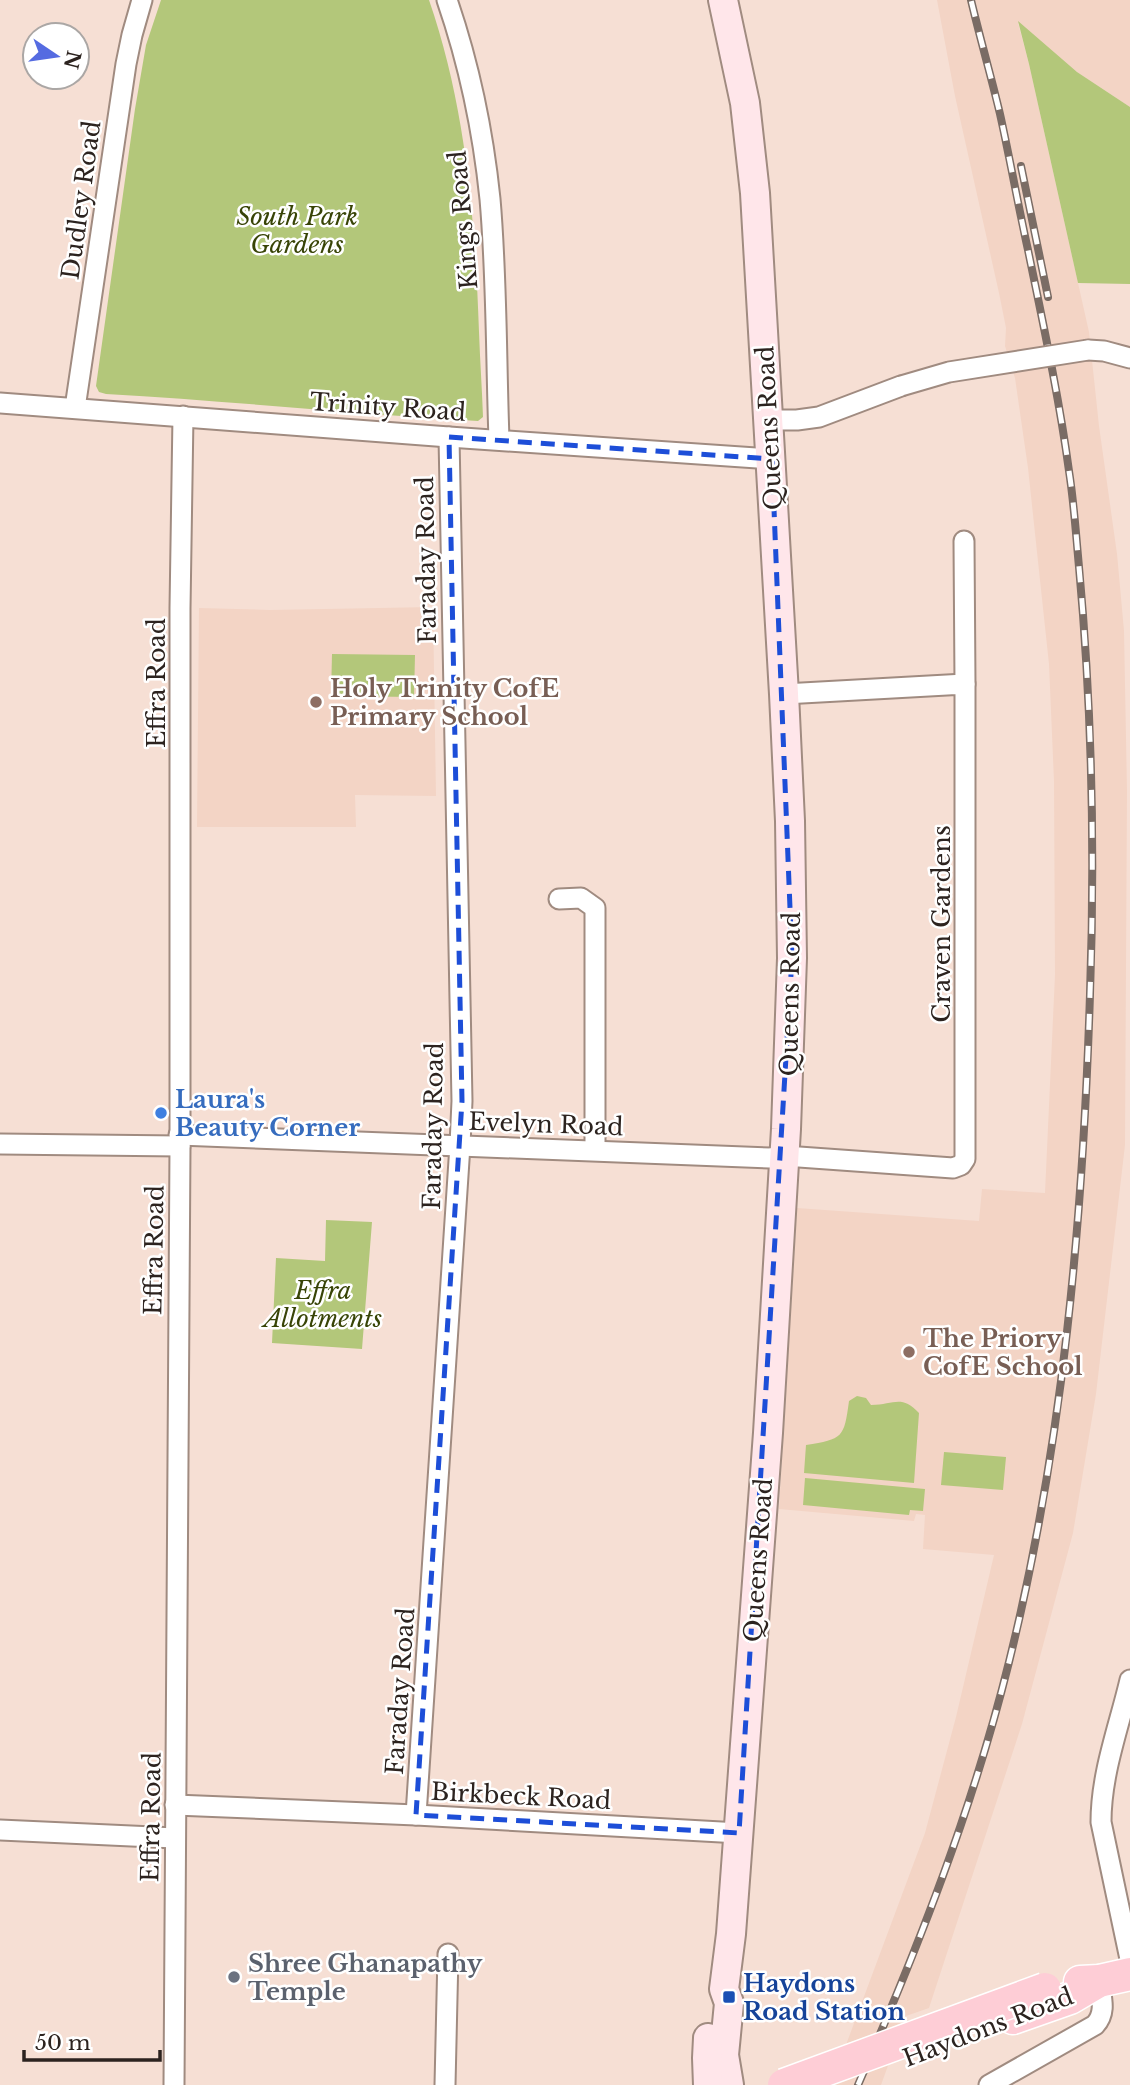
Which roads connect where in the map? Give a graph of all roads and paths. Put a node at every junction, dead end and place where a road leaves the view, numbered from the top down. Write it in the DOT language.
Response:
graph roads {
  1 [pos="142,0"];
  2 [pos="447,0"];
  3 [pos="723,0"];
  4 [pos="1130,358"];
  5 [pos="0,403"];
  6 [pos="75,408"];
  7 [pos="0,414"];
  8 [pos="183,416"];
  9 [pos="769,420"];
  10 [pos="449,437"];
  11 [pos="499,439"];
  12 [pos="772,459"];
  13 [pos="964,541"];
  14 [pos="965,684"];
  15 [pos="784,694"];
  16 [pos="559,899"];
  17 [pos="179,1140"];
  18 [pos="0,1144"];
  19 [pos="460,1145"];
  20 [pos="595,1150"];
  21 [pos="785,1156"];
  22 [pos="1130,1680"];
  23 [pos="175,1805"];
  24 [pos="416,1815"];
  25 [pos="0,1830"];
  26 [pos="739,1833"];
  27 [pos="175,1838"];
  28 [pos="448,1954"];
  29 [pos="1130,1959"];
  30 [pos="1130,1975"];
  31 [pos="1099,1982"];
  32 [pos="724,1989"];
  33 [pos="1047,1998"];
  34 [pos="174,2085"];
  35 [pos="445,2085"];
  36 [pos="708,2085"];
  37 [pos="729,2085"];
  38 [pos="784,2085"];
  39 [pos="836,2085"];
  40 [pos="989,2085"];
  1 -- 6 [label="street, Dudley Road"];
  2 -- 11 [label="street, Kings Road"];
  3 -- 9 [label="street, Queens Road"];
  4 -- 9 [label="street, bridge"];
  5 -- 6 [label="street, Trinity Road"];
  5 -- 7 [label="street"];
  6 -- 8 [label="street, Trinity Road"];
  8 -- 10 [label="street, Trinity Road"];
  8 -- 17 [label="street, Effra Road"];
  9 -- 12 [label="street, Queens Road"];
  10 -- 11 [label="street, Trinity Road"];
  10 -- 19 [label="street, Faraday Road"];
  11 -- 12 [label="street, Trinity Road"];
  12 -- 15 [label="street, Queens Road"];
  13 -- 14 [label="street"];
  14 -- 15 [label="street"];
  14 -- 21 [label="street, Craven Gardens"];
  15 -- 21 [label="street, Queens Road"];
  16 -- 20 [label="street"];
  17 -- 18 [label="street, Evelyn Road"];
  17 -- 19 [label="street, Evelyn Road"];
  17 -- 23 [label="street, Effra Road"];
  19 -- 20 [label="street, Evelyn Road"];
  19 -- 24 [label="street, Faraday Road"];
  20 -- 21 [label="street, Evelyn Road"];
  21 -- 26 [label="street, Queens Road"];
  22 -- 29 [label="street"];
  23 -- 24 [label="street, Birkbeck Road"];
  23 -- 27 [label="street, Effra Road"];
  24 -- 26 [label="street, Birkbeck Road"];
  25 -- 27 [label="street"];
  26 -- 32 [label="street, Queens Road"];
  27 -- 34 [label="street, Effra Road"];
  28 -- 35 [label="street"];
  30 -- 31 [label="main road, Haydons Road"];
  31 -- 33 [label="main road, Haydons Road"];
  31 -- 40 [label="street"];
  32 -- 36 [label="street, Queens Road"];
  32 -- 37 [label="street, Queens Road"];
  33 -- 38 [label="main road, Haydons Road, bridge"];
  33 -- 39 [label="main road, Haydons Road"];
}
